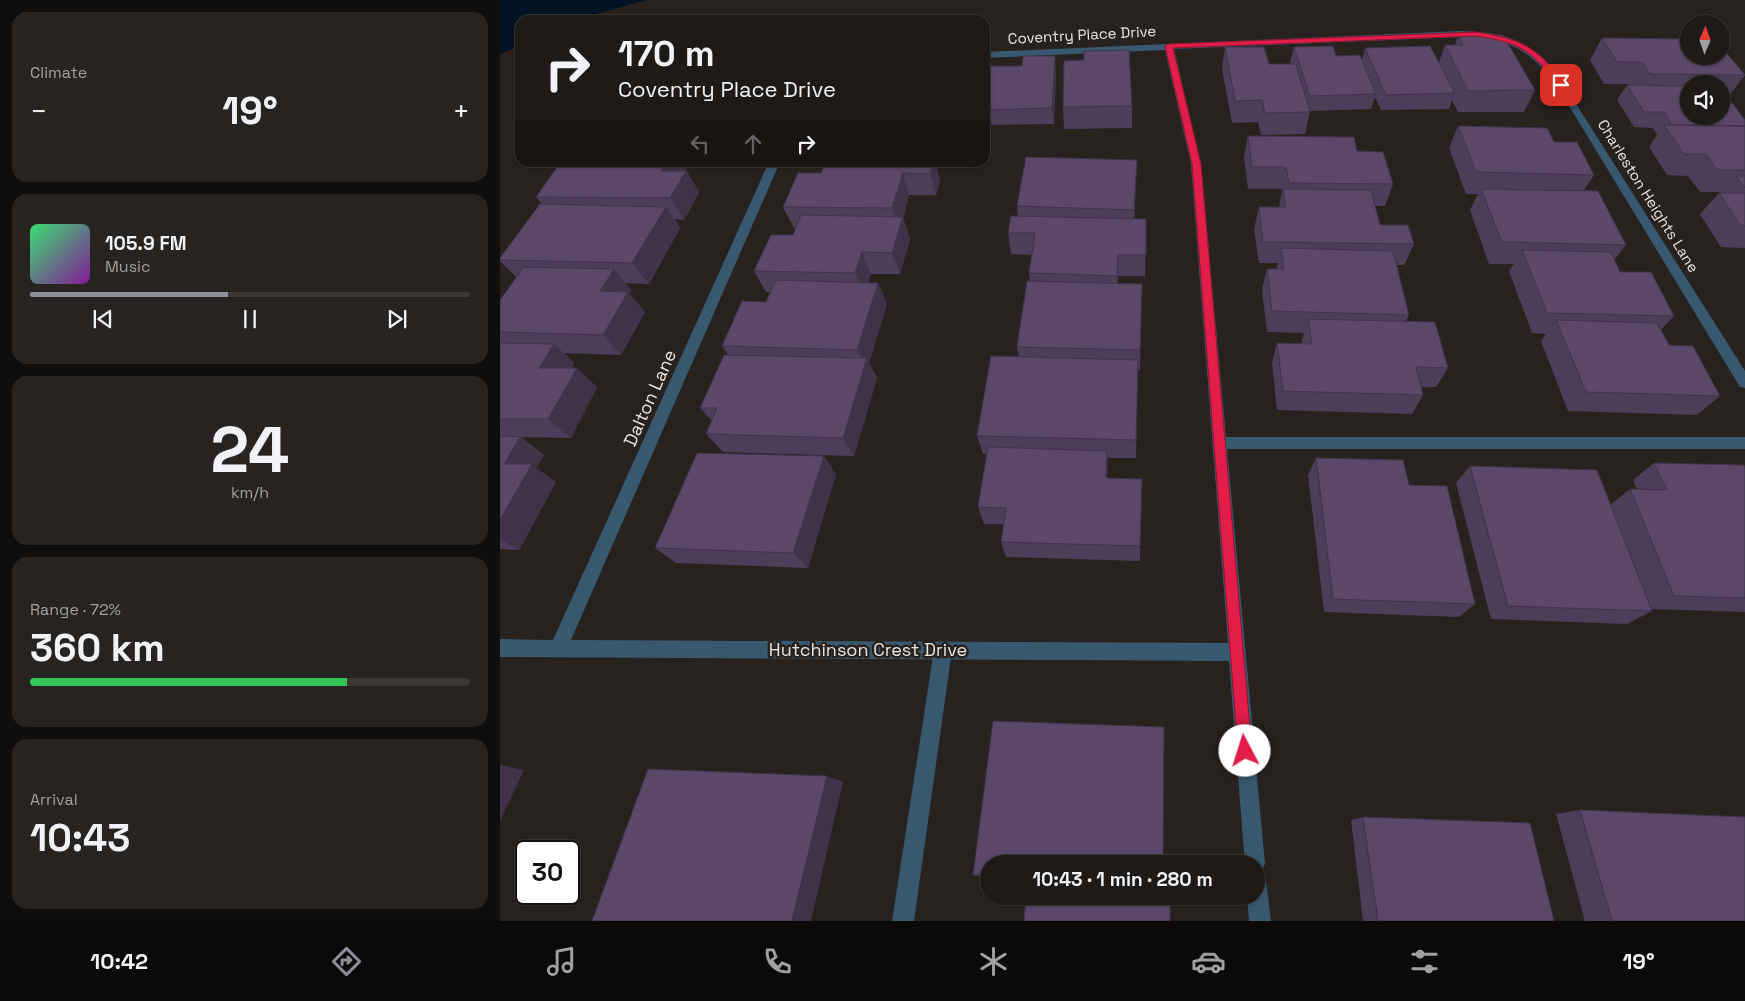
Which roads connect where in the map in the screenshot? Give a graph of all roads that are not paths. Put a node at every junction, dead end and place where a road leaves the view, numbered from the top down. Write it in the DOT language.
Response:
graph roads {
  1 [pos="1510,40"];
  2 [pos="1169,46"];
  3 [pos="990,55"];
  4 [pos="774,167"];
  5 [pos="1745,383"];
  6 [pos="1219,443"];
  7 [pos="1745,443"];
  8 [pos="500,648"];
  9 [pos="558,648"];
  10 [pos="943,650"];
  11 [pos="1237,652"];
  12 [pos="1254,855"];
  13 [pos="1258,905"];
  14 [pos="903,921"];
  15 [pos="1260,921"];
  1 -- 2 [label="street, Coventry Place Drive"];
  1 -- 5 [label="street, Charleston Heights Lane"];
  2 -- 3 [label="street, Coventry Place Drive"];
  2 -- 6 [label="street"];
  4 -- 9 [label="street, Dalton Lane"];
  6 -- 7 [label="street"];
  6 -- 11 [label="street"];
  8 -- 9 [label="street, Hutchinson Crest Drive"];
  9 -- 10 [label="street, Hutchinson Crest Drive"];
  10 -- 11 [label="street, Hutchinson Crest Drive"];
  10 -- 14 [label="street"];
  11 -- 12 [label="street"];
  13 -- 15 [label="street"];
}
